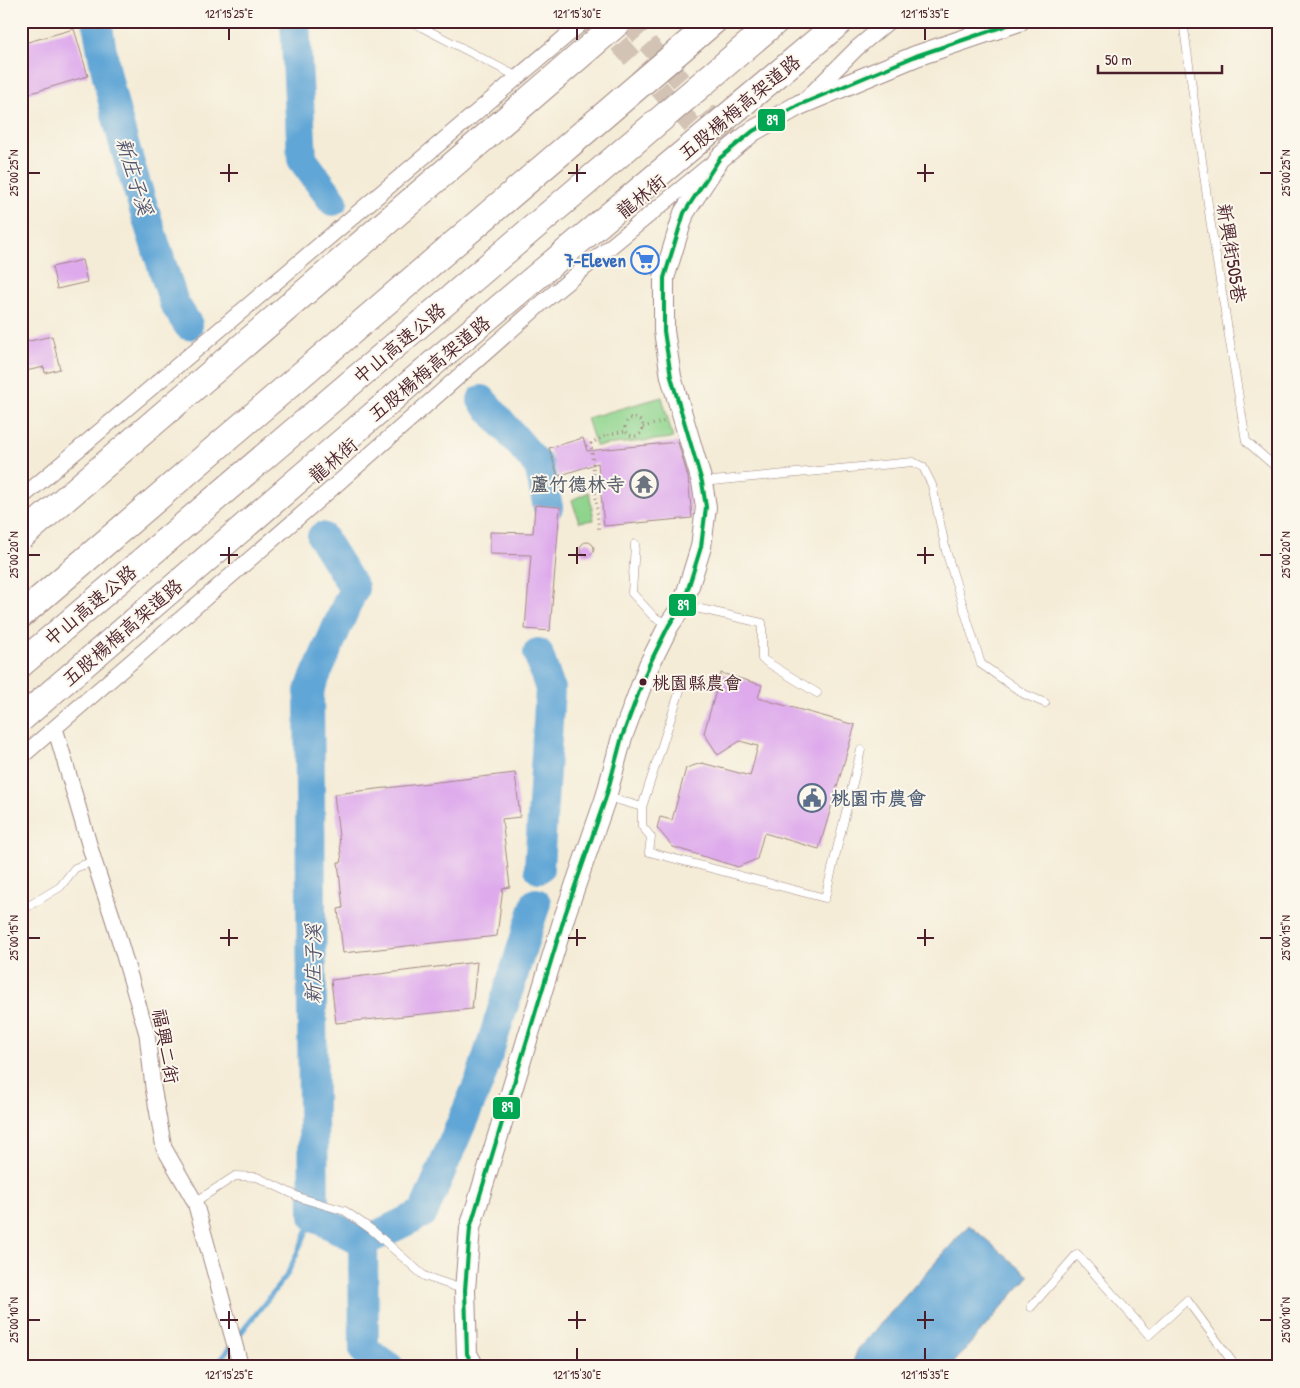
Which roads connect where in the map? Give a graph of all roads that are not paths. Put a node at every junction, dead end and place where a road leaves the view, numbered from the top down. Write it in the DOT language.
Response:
graph roads {
  1 [pos="410,21"];
  2 [pos="584,21"];
  3 [pos="620,21"];
  4 [pos="714,21"];
  5 [pos="776,21"];
  6 [pos="841,21"];
  7 [pos="889,21"];
  8 [pos="1019,21"];
  9 [pos="1183,21"];
  10 [pos="518,77"];
  11 [pos="799,105"];
  12 [pos="717,154"];
  13 [pos="1279,476"];
  14 [pos="702,482"];
  15 [pos="21,498"];
  16 [pos="21,537"];
  17 [pos="635,544"];
  18 [pos="683,606"];
  19 [pos="21,615"];
  20 [pos="669,625"];
  21 [pos="21,664"];
  22 [pos="681,687"];
  23 [pos="817,693"];
  24 [pos="1044,703"];
  25 [pos="21,719"];
  26 [pos="55,728"];
  27 [pos="861,750"];
  28 [pos="21,757"];
  29 [pos="606,797"];
  30 [pos="642,807"];
  31 [pos="94,861"];
  32 [pos="22,910"];
  33 [pos="194,1202"];
  34 [pos="465,1290"];
  35 [pos="1031,1307"];
  36 [pos="239,1360"];
  37 [pos="474,1367"];
  38 [pos="1236,1367"];
  1 -- 10 [label="lane"];
  2 -- 10 [label="street"];
  3 -- 16 [label="highway, bridge"];
  4 -- 19 [label="highway, 中山高速公路"];
  5 -- 21 [label="highway, 中山高速公路"];
  6 -- 25 [label="highway, 五股楊梅高架道路, bridge"];
  7 -- 11 [label="street"];
  8 -- 11 [label="street"];
  9 -- 13 [label="lane, 新興街505巷"];
  10 -- 15 [label="street"];
  11 -- 12 [label="street"];
  12 -- 14 [label="street"];
  12 -- 26 [label="street, 龍林街"];
  14 -- 18 [label="street"];
  14 -- 24 [label="lane"];
  17 -- 20 [label="lane"];
  18 -- 20 [label="street"];
  18 -- 23 [label="lane"];
  20 -- 29 [label="street"];
  22 -- 30 [label="lane"];
  26 -- 28 [label="street, 龍林街"];
  26 -- 31 [label="street, 福興二街"];
  27 -- 30 [label="lane"];
  29 -- 30 [label="lane"];
  29 -- 34 [label="street"];
  31 -- 32 [label="lane"];
  31 -- 33 [label="street, 福興二街"];
  33 -- 34 [label="lane"];
  33 -- 36 [label="street, 福興二街"];
  34 -- 37 [label="street"];
  35 -- 38 [label="lane"];
}
